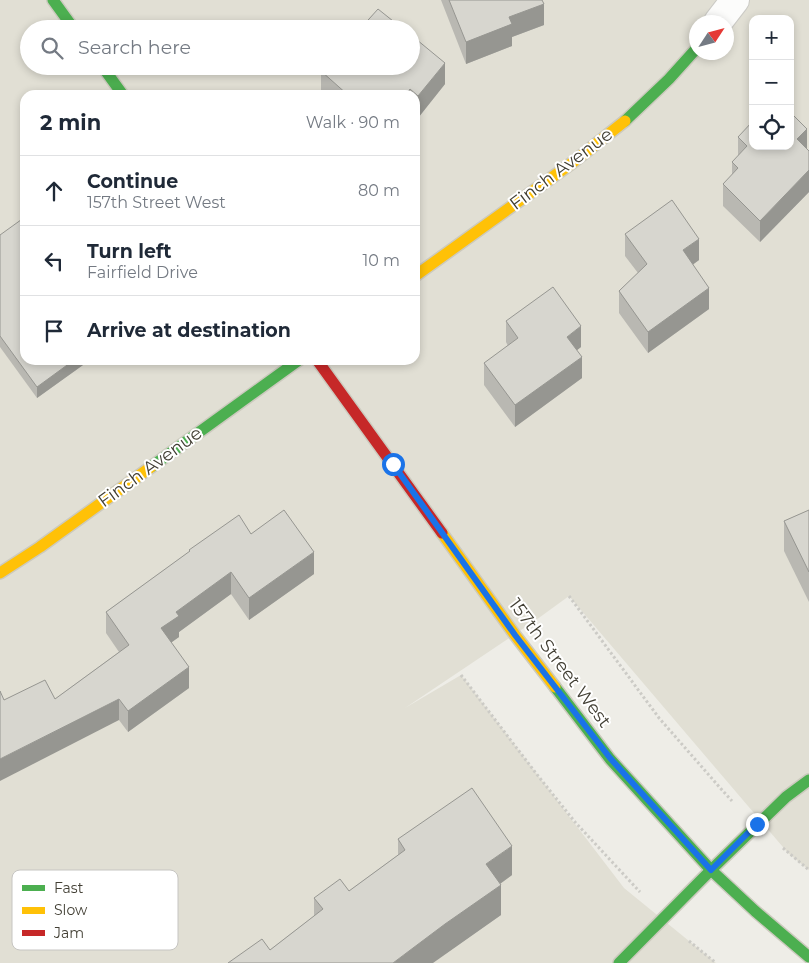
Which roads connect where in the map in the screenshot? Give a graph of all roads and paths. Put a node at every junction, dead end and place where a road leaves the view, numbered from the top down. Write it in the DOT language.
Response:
graph roads {
  1 [pos="53,0"];
  2 [pos="735,0"];
  3 [pos="723,15"];
  4 [pos="67,20"];
  5 [pos="689,57"];
  6 [pos="109,75"];
  7 [pos="119,90"];
  8 [pos="420,272"];
  9 [pos="292,365"];
  10 [pos="321,365"];
  11 [pos="0,572"];
  12 [pos="569,596"];
  13 [pos="461,675"];
  14 [pos="809,780"];
  15 [pos="722,790"];
  16 [pos="788,853"];
  17 [pos="711,870"];
  18 [pos="809,870"];
  19 [pos="640,892"];
  20 [pos="689,941"];
  21 [pos="809,956"];
  22 [pos="619,963"];
  23 [pos="716,963"];
  1 -- 4 [label="street"];
  2 -- 3 [label="street"];
  5 -- 8 [label="street, Finch Avenue"];
  6 -- 7 [label="street"];
  9 -- 11 [label="street, Finch Avenue"];
  10 -- 17 [label="street, 157th Street West"];
  12 -- 15 [label="path"];
  13 -- 19 [label="path"];
  14 -- 17 [label="street"];
  16 -- 18 [label="path"];
  17 -- 21 [label="street, 157th Street West"];
  17 -- 22 [label="street"];
  20 -- 23 [label="path"];
}
